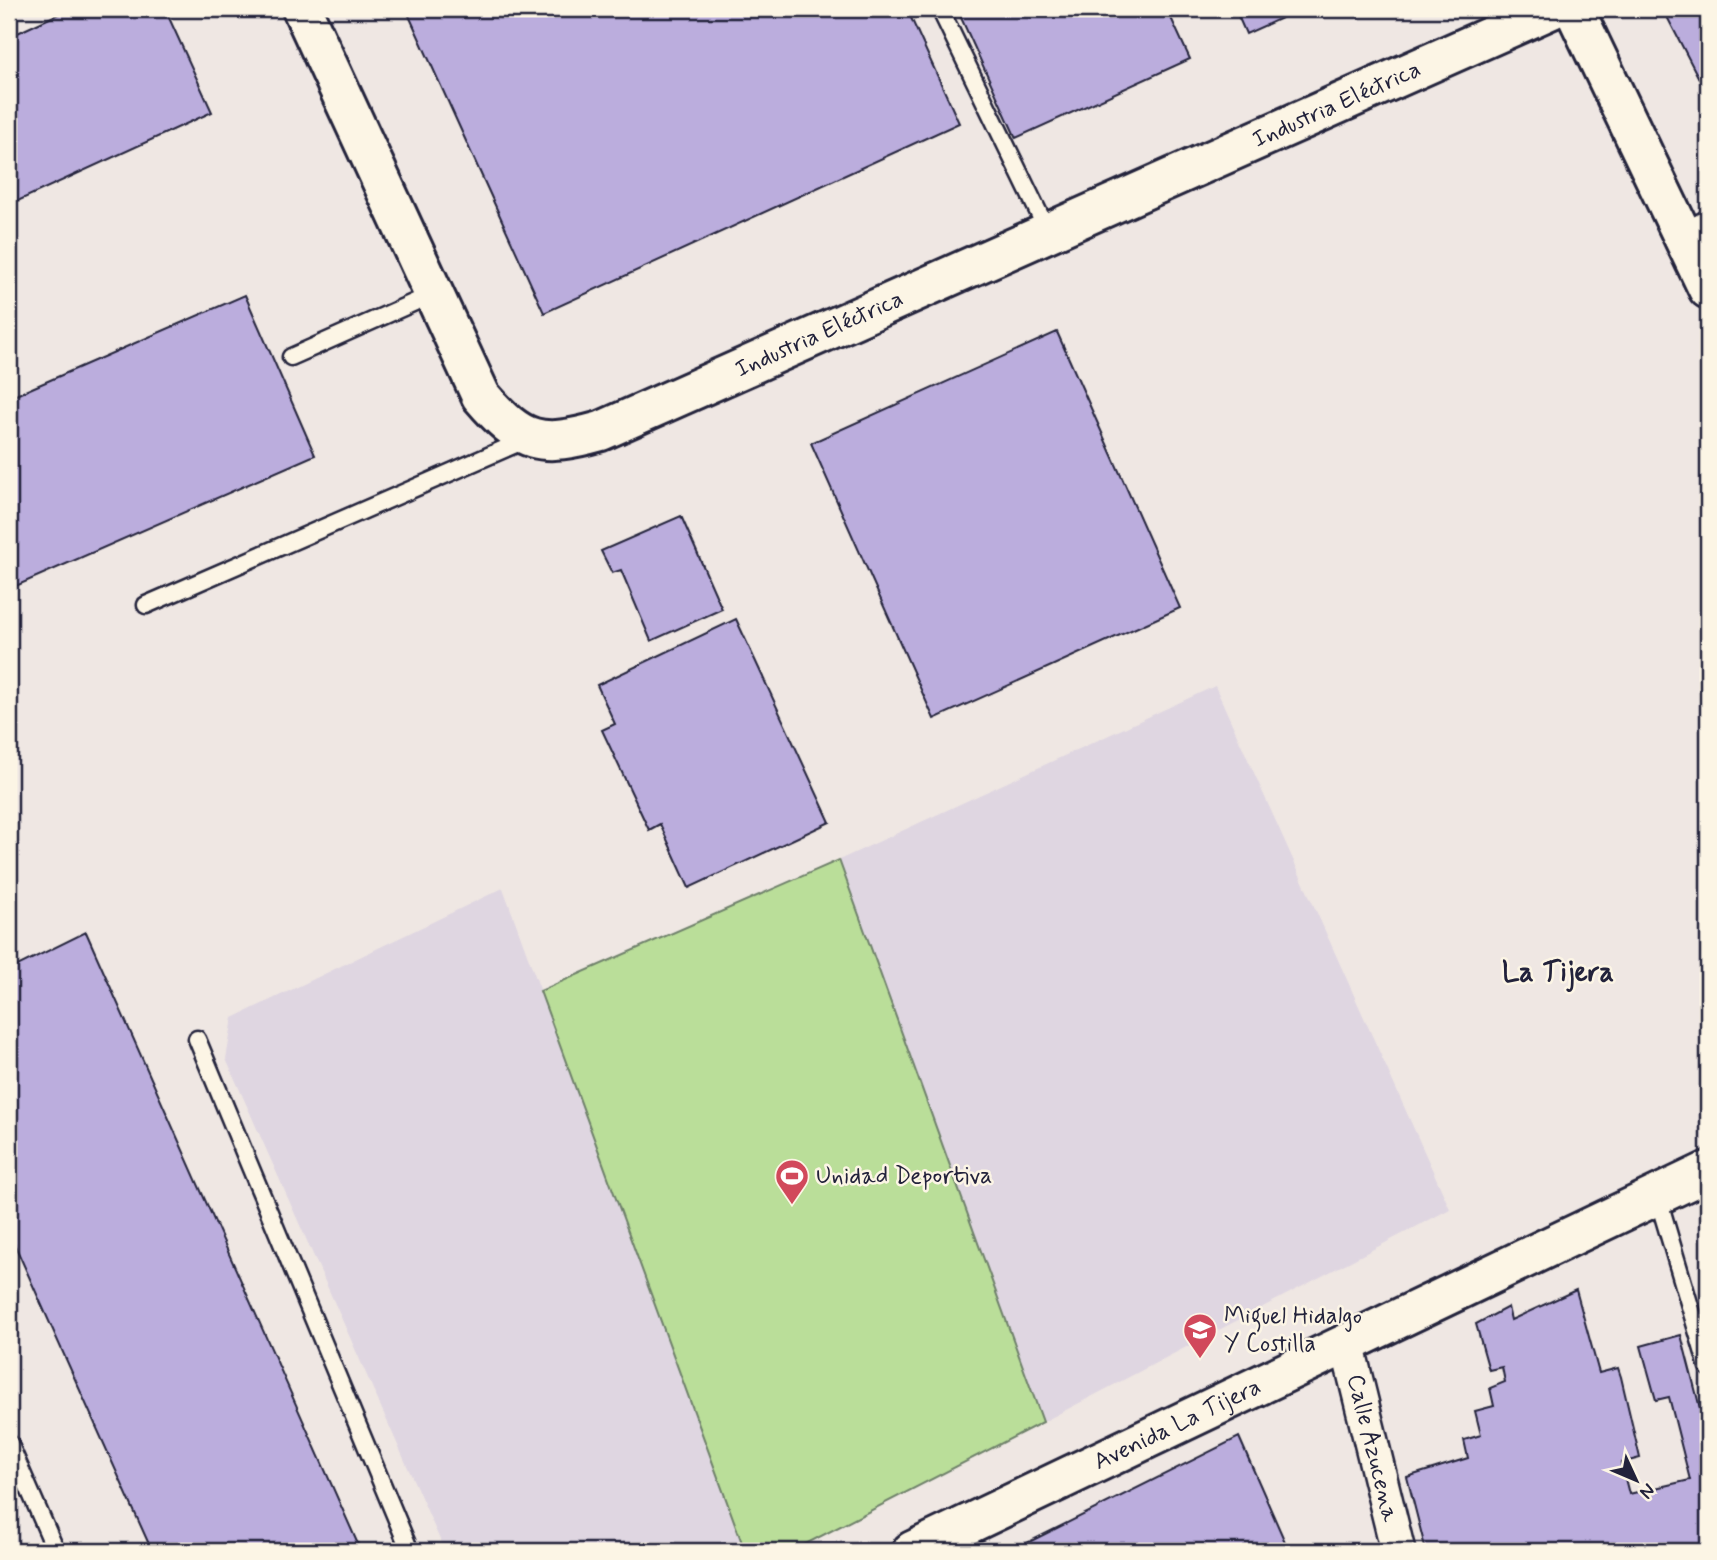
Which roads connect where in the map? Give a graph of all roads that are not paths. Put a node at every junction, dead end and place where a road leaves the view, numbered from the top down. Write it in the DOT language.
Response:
graph roads {
  1 [pos="302,9"];
  2 [pos="940,9"];
  3 [pos="1552,9"];
  4 [pos="1574,9"];
  5 [pos="1695,225"];
  6 [pos="1049,234"];
  7 [pos="1708,289"];
  8 [pos="433,294"];
  9 [pos="291,357"];
  10 [pos="527,439"];
  11 [pos="146,605"];
  12 [pos="197,1039"];
  13 [pos="1708,1171"];
  14 [pos="1657,1195"];
  15 [pos="1347,1344"];
  16 [pos="1708,1367"];
  17 [pos="9,1443"];
  18 [pos="57,1551"];
  19 [pos="410,1551"];
  20 [pos="912,1551"];
  21 [pos="1398,1551"];
  1 -- 8 [label="street"];
  2 -- 6 [label="lane"];
  3 -- 6 [label="street, Industria Eléctrica"];
  4 -- 5 [label="street"];
  5 -- 7 [label="street"];
  6 -- 10 [label="street, Industria Eléctrica"];
  8 -- 9 [label="lane"];
  8 -- 10 [label="street"];
  10 -- 11 [label="lane"];
  12 -- 19 [label="lane"];
  13 -- 14 [label="street, Avenida La Tijera"];
  14 -- 15 [label="street, Avenida La Tijera"];
  14 -- 16 [label="lane"];
  15 -- 20 [label="street, Avenida La Tijera"];
  15 -- 21 [label="street, Calle Azucena"];
  17 -- 18 [label="lane"];
}
